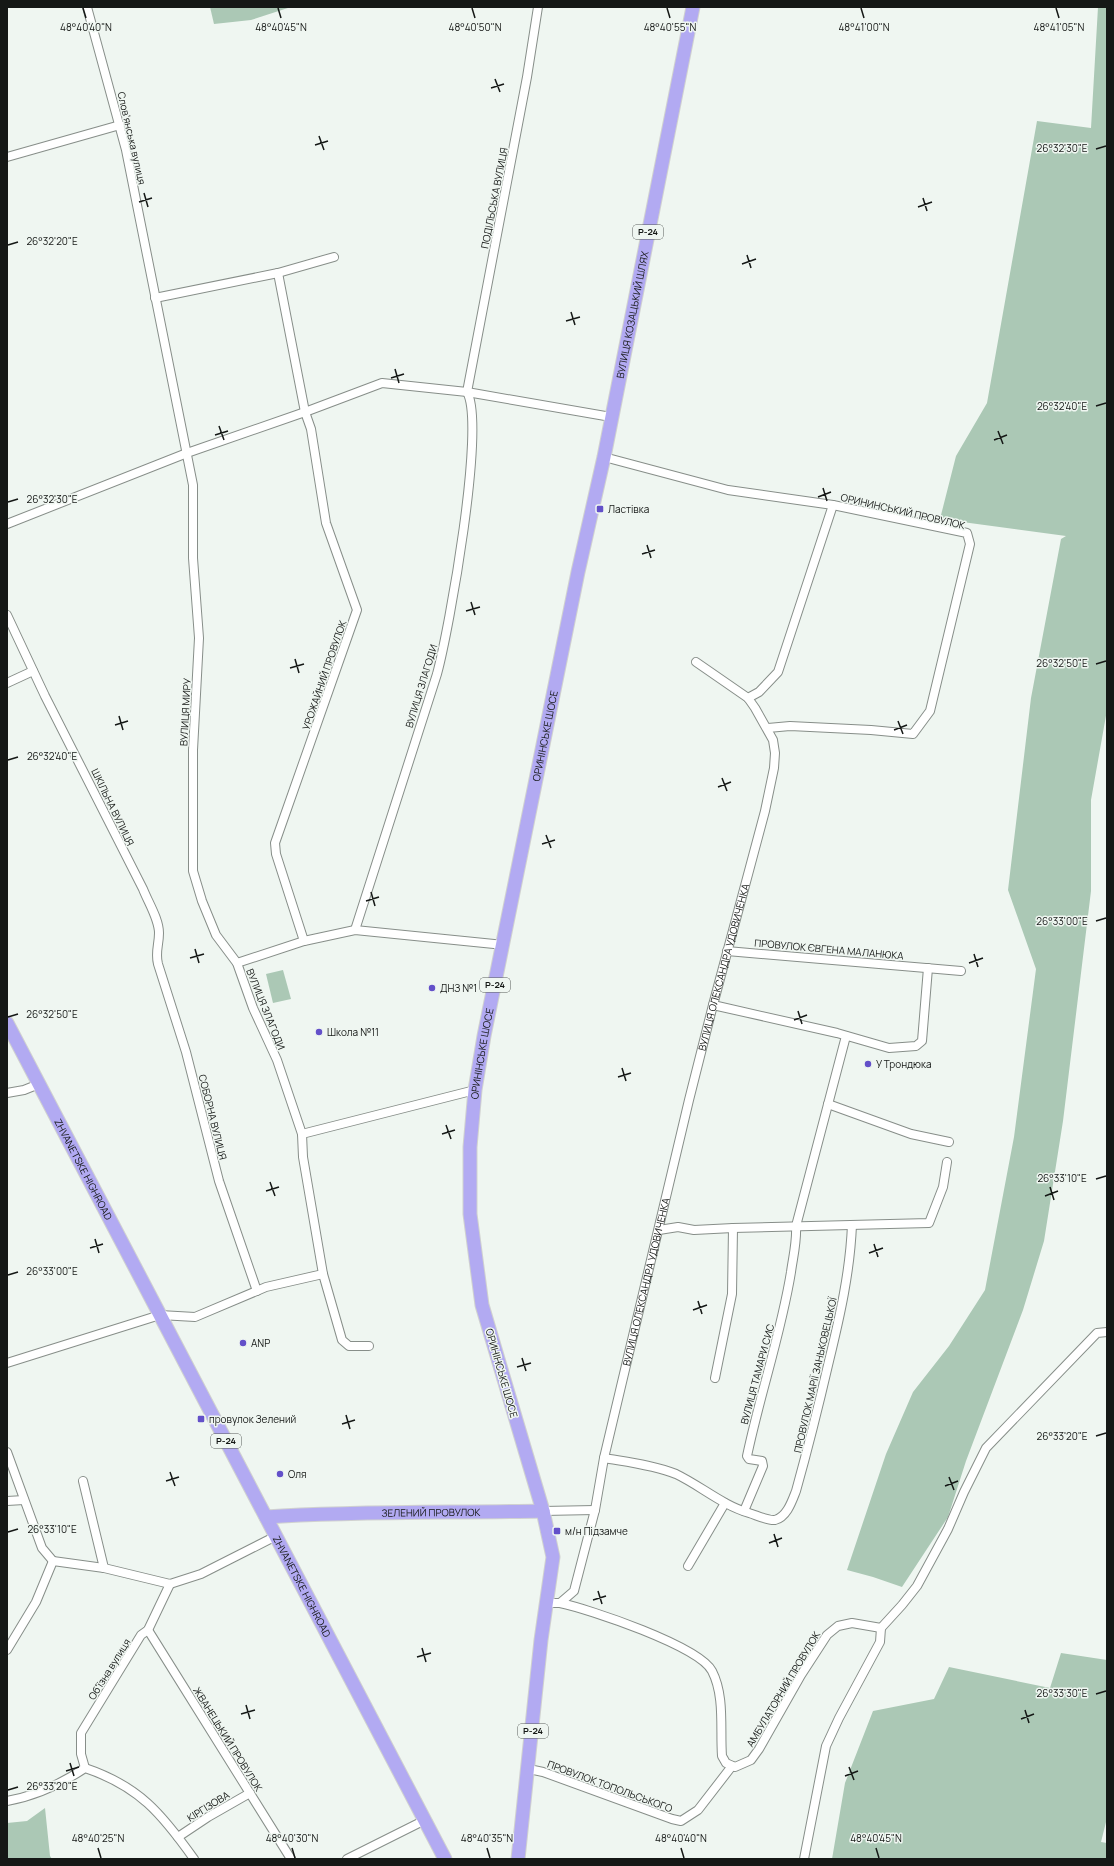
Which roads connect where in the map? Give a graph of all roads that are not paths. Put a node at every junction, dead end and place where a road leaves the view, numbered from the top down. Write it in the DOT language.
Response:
graph roads {
  1 [pos="87,7"];
  2 [pos="538,7"];
  3 [pos="693,7"];
  4 [pos="120,126"];
  5 [pos="7,157"];
  6 [pos="334,257"];
  7 [pos="278,273"];
  8 [pos="155,298"];
  9 [pos="467,392"];
  10 [pos="306,412"];
  11 [pos="611,417"];
  12 [pos="187,453"];
  13 [pos="604,457"];
  14 [pos="833,505"];
  15 [pos="7,524"];
  16 [pos="7,615"];
  17 [pos="696,662"];
  18 [pos="33,671"];
  19 [pos="7,683"];
  20 [pos="748,698"];
  21 [pos="768,728"];
  22 [pos="355,930"];
  23 [pos="304,941"];
  24 [pos="504,945"];
  25 [pos="156,946"];
  26 [pos="727,951"];
  27 [pos="236,963"];
  28 [pos="928,968"];
  29 [pos="961,971"];
  30 [pos="713,1005"];
  31 [pos="7,1023"];
  32 [pos="846,1036"];
  33 [pos="39,1084"];
  34 [pos="475,1090"];
  35 [pos="7,1093"];
  36 [pos="828,1104"];
  37 [pos="302,1134"];
  38 [pos="949,1142"];
  39 [pos="947,1162"];
  40 [pos="852,1225"];
  41 [pos="796,1226"];
  42 [pos="733,1228"];
  43 [pos="659,1230"];
  44 [pos="323,1274"];
  45 [pos="257,1291"];
  46 [pos="160,1314"];
  47 [pos="1107,1332"];
  48 [pos="369,1346"];
  49 [pos="7,1363"];
  50 [pos="715,1378"];
  51 [pos="7,1452"];
  52 [pos="604,1458"];
  53 [pos="83,1481"];
  54 [pos="24,1500"];
  55 [pos="7,1502"];
  56 [pos="725,1503"];
  57 [pos="595,1510"];
  58 [pos="543,1511"];
  59 [pos="744,1511"];
  60 [pos="266,1517"];
  61 [pos="276,1536"];
  62 [pos="53,1561"];
  63 [pos="688,1566"];
  64 [pos="104,1568"];
  65 [pos="170,1584"];
  66 [pos="554,1603"];
  67 [pos="881,1628"];
  68 [pos="148,1630"];
  69 [pos="7,1650"];
  70 [pos="732,1766"];
  71 [pos="85,1768"];
  72 [pos="529,1769"];
  73 [pos="250,1793"];
  74 [pos="7,1801"];
  75 [pos="425,1820"];
  76 [pos="178,1837"];
  77 [pos="194,1859"];
  78 [pos="291,1859"];
  79 [pos="347,1859"];
  80 [pos="445,1859"];
  81 [pos="518,1859"];
  82 [pos="804,1859"];
  1 -- 4 [label="street, Словʼянська вулиця"];
  2 -- 9 [label="street, ПОДІЛЬСЬКА ВУЛИЦЯ"];
  3 -- 11 [label="main road, ВУЛИЦЯ КОЗАЦЬКИЙ ШЛЯХ / Р-24"];
  4 -- 5 [label="street"];
  4 -- 8 [label="street, Словʼянська вулиця"];
  6 -- 7 [label="street"];
  7 -- 8 [label="street"];
  7 -- 10 [label="street"];
  8 -- 12 [label="street, Словʼянська вулиця"];
  9 -- 10 [label="street"];
  9 -- 11 [label="street"];
  9 -- 22 [label="street, ВУЛИЦЯ ЗЛАГОДИ"];
  10 -- 12 [label="street"];
  10 -- 23 [label="street, УРОЖАЙНИЙ ПРОВУЛОК"];
  11 -- 13 [label="main road, ВУЛИЦЯ КОЗАЦЬКИЙ ШЛЯХ / Р-24"];
  12 -- 15 [label="street"];
  12 -- 27 [label="street, ВУЛИЦЯ МИРУ"];
  13 -- 14 [label="street, ОРИНИНСЬКИЙ ПРОВУЛОК"];
  13 -- 24 [label="main road, ОРИНІНСЬКЕ ШОСЕ / Р-24"];
  14 -- 20 [label="street"];
  14 -- 21 [label="street, ОРИНИНСЬКИЙ ПРОВУЛОК"];
  16 -- 18 [label="street, ШКІЛЬНА ВУЛИЦЯ"];
  17 -- 20 [label="street, ВУЛИЦЯ ОЛЕКСАНДРА УДОВИЧЕНКА"];
  18 -- 19 [label="street"];
  18 -- 25 [label="street, ШКІЛЬНА ВУЛИЦЯ"];
  20 -- 21 [label="street, ВУЛИЦЯ ОЛЕКСАНДРА УДОВИЧЕНКА"];
  21 -- 26 [label="street, ВУЛИЦЯ ОЛЕКСАНДРА УДОВИЧЕНКА"];
  22 -- 23 [label="street, ВУЛИЦЯ ЗЛАГОДИ"];
  22 -- 24 [label="street, ВУЛИЦЯ ЗЛАГОДИ"];
  23 -- 27 [label="street, ВУЛИЦЯ ЗЛАГОДИ"];
  24 -- 34 [label="main road, ОРИНІНСЬКЕ ШОСЕ / Р-24"];
  25 -- 45 [label="street, СОБОРНА ВУЛИЦЯ"];
  26 -- 28 [label="street, ПРОВУЛОК ЄВГЕНА МАЛАНЮКА"];
  26 -- 30 [label="street, ВУЛИЦЯ ОЛЕКСАНДРА УДОВИЧЕНКА"];
  27 -- 37 [label="street, ВУЛИЦЯ ЗЛАГОДИ"];
  28 -- 29 [label="street, ПРОВУЛОК ЄВГЕНА МАЛАНЮКА"];
  28 -- 32 [label="street"];
  30 -- 32 [label="street"];
  30 -- 43 [label="street, ВУЛИЦЯ ОЛЕКСАНДРА УДОВИЧЕНКА"];
  31 -- 33 [label="main road, ZHVANETSKE HIGHROAD / Р-24"];
  32 -- 36 [label="street"];
  33 -- 35 [label="street"];
  33 -- 46 [label="main road, ZHVANETSKE HIGHROAD / Р-24"];
  34 -- 37 [label="street"];
  34 -- 58 [label="main road, ОРИНІНСЬКЕ ШОСЕ / Р-24"];
  36 -- 38 [label="street"];
  36 -- 41 [label="street"];
  37 -- 44 [label="street, ВУЛИЦЯ ЗЛАГОДИ"];
  39 -- 40 [label="street"];
  40 -- 41 [label="street"];
  40 -- 59 [label="street, ПРОВУЛОК МАРІЇ ЗАНЬКОВЕЦЬКОЇ"];
  41 -- 42 [label="street"];
  41 -- 59 [label="street, ВУЛИЦЯ ТАМАРИ СИС"];
  42 -- 43 [label="street"];
  42 -- 50 [label="street"];
  43 -- 52 [label="street, ВУЛИЦЯ ОЛЕКСАНДРА УДОВИЧЕНКА"];
  44 -- 45 [label="street"];
  44 -- 48 [label="street, ВУЛИЦЯ ЗЛАГОДИ"];
  45 -- 46 [label="street"];
  46 -- 49 [label="street"];
  46 -- 60 [label="main road, ZHVANETSKE HIGHROAD / Р-24"];
  47 -- 67 [label="street"];
  51 -- 54 [label="street"];
  52 -- 56 [label="street"];
  52 -- 57 [label="street, ВУЛИЦЯ ОЛЕКСАНДРА УДОВИЧЕНКА"];
  53 -- 64 [label="street"];
  54 -- 55 [label="street"];
  54 -- 62 [label="street"];
  56 -- 59 [label="street"];
  56 -- 63 [label="street"];
  57 -- 58 [label="street, ЗЕЛЕНИЙ ПРОВУЛОК"];
  57 -- 66 [label="street, ВУЛИЦЯ ОЛЕКСАНДРА УДОВИЧЕНКА"];
  58 -- 60 [label="main road, ЗЕЛЕНИЙ ПРОВУЛОК"];
  58 -- 66 [label="main road, ОРИНІНСЬКЕ ШОСЕ / Р-24"];
  60 -- 61 [label="main road, ZHVANETSKE HIGHROAD / Р-24"];
  61 -- 65 [label="street"];
  61 -- 75 [label="main road, ZHVANETSKE HIGHROAD / Р-24"];
  62 -- 64 [label="street"];
  62 -- 69 [label="street"];
  64 -- 65 [label="street"];
  65 -- 68 [label="street, Обʼїзна вулиця"];
  66 -- 70 [label="street"];
  66 -- 72 [label="main road, Р-24"];
  67 -- 70 [label="street, АМБУЛАТОРНИЙ ПРОВУЛОК"];
  67 -- 82 [label="street"];
  68 -- 71 [label="street, Обʼїзна вулиця"];
  68 -- 73 [label="street, ЖВАНЕЦЬКИЙ ПРОВУЛОК"];
  70 -- 72 [label="street, ПРОВУЛОК ТОПОЛЬСЬКОГО"];
  71 -- 74 [label="street"];
  71 -- 76 [label="street"];
  72 -- 81 [label="main road, Р-24"];
  73 -- 76 [label="street, КІРГІЗОВА"];
  73 -- 78 [label="street, ЖВАНЕЦЬКИЙ ПРОВУЛОК"];
  75 -- 79 [label="street"];
  75 -- 80 [label="main road, ZHVANETSKE HIGHROAD / Р-24"];
  76 -- 77 [label="street"];
}
